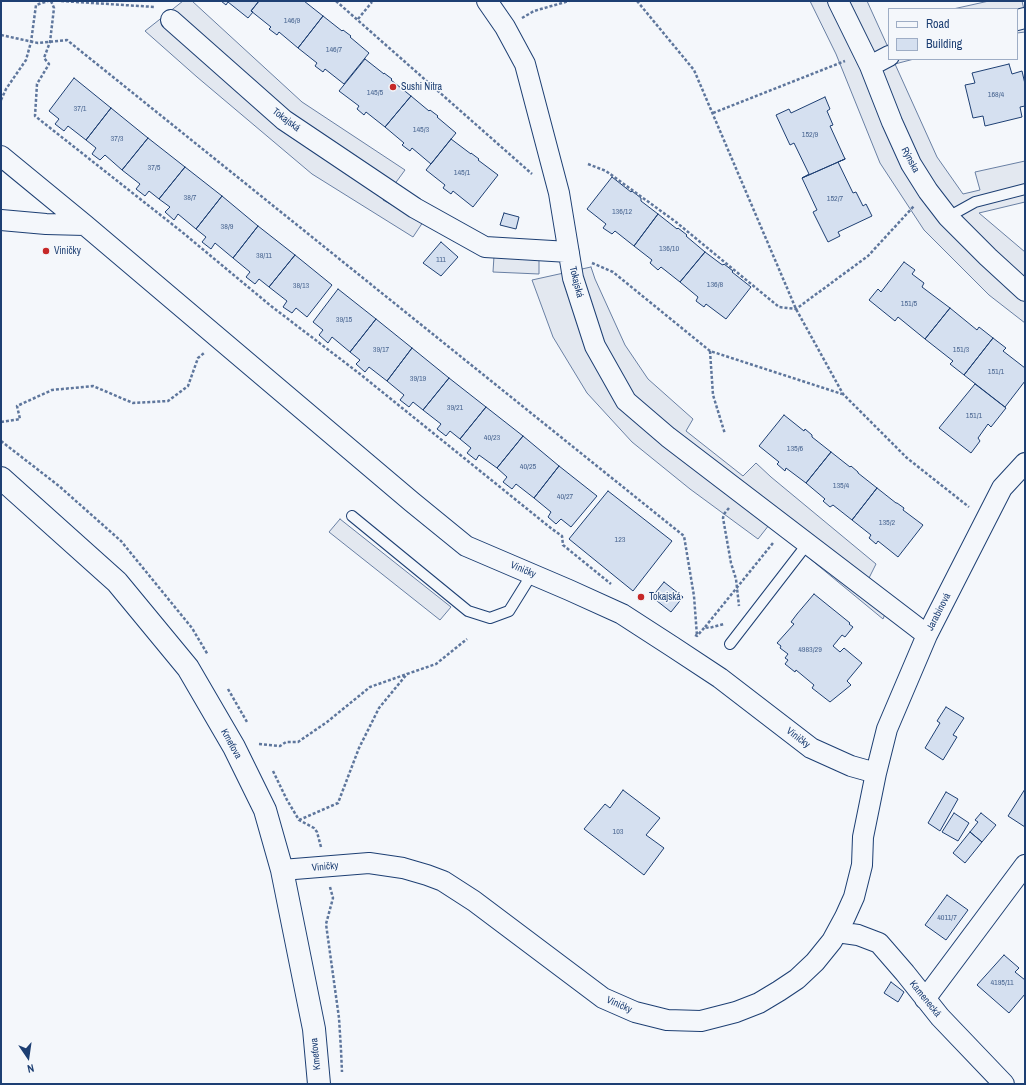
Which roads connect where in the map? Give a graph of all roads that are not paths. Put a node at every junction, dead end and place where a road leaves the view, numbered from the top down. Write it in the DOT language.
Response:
graph roads {
  1 [pos="487,1"];
  2 [pos="838,1"];
  3 [pos="166,14"];
  4 [pos="888,56"];
  5 [pos="867,60"];
  6 [pos="1,156"];
  7 [pos="1025,189"];
  8 [pos="948,217"];
  9 [pos="1,220"];
  10 [pos="85,225"];
  11 [pos="569,252"];
  12 [pos="1025,291"];
  13 [pos="1025,463"];
  14 [pos="1,478"];
  15 [pos="352,516"];
  16 [pos="808,544"];
  17 [pos="532,574"];
  18 [pos="927,634"];
  19 [pos="730,644"];
  20 [pos="876,773"];
  21 [pos="1025,865"];
  22 [pos="282,870"];
  23 [pos="837,932"];
  24 [pos="925,999"];
  25 [pos="319,1084"];
  26 [pos="1004,1084"];
  1 -- 11 [label="street, Tokajská"];
  2 -- 5 [label="street, Rýnska"];
  3 -- 11 [label="street, Tokajská"];
  4 -- 5 [label="street"];
  5 -- 8 [label="street, Rýnska"];
  6 -- 10 [label="street, Viničky"];
  7 -- 8 [label="lane"];
  8 -- 12 [label="street, Rýnska"];
  9 -- 10 [label="street"];
  10 -- 17 [label="street, Viničky"];
  11 -- 16 [label="street, Tokajská"];
  13 -- 18 [label="street, Jarabinová"];
  14 -- 22 [label="street, Kmeťova"];
  15 -- 17 [label="lane"];
  16 -- 18 [label="street, Tokajská"];
  16 -- 19 [label="lane"];
  17 -- 20 [label="street, Viničky"];
  18 -- 20 [label="street, Jarabinová"];
  20 -- 23 [label="street, Viničky"];
  21 -- 24 [label="street"];
  22 -- 23 [label="street, Viničky"];
  22 -- 25 [label="street, Kmeťova"];
  23 -- 24 [label="street, Kamenecká"];
  24 -- 26 [label="street, Kamenecká"];
}
